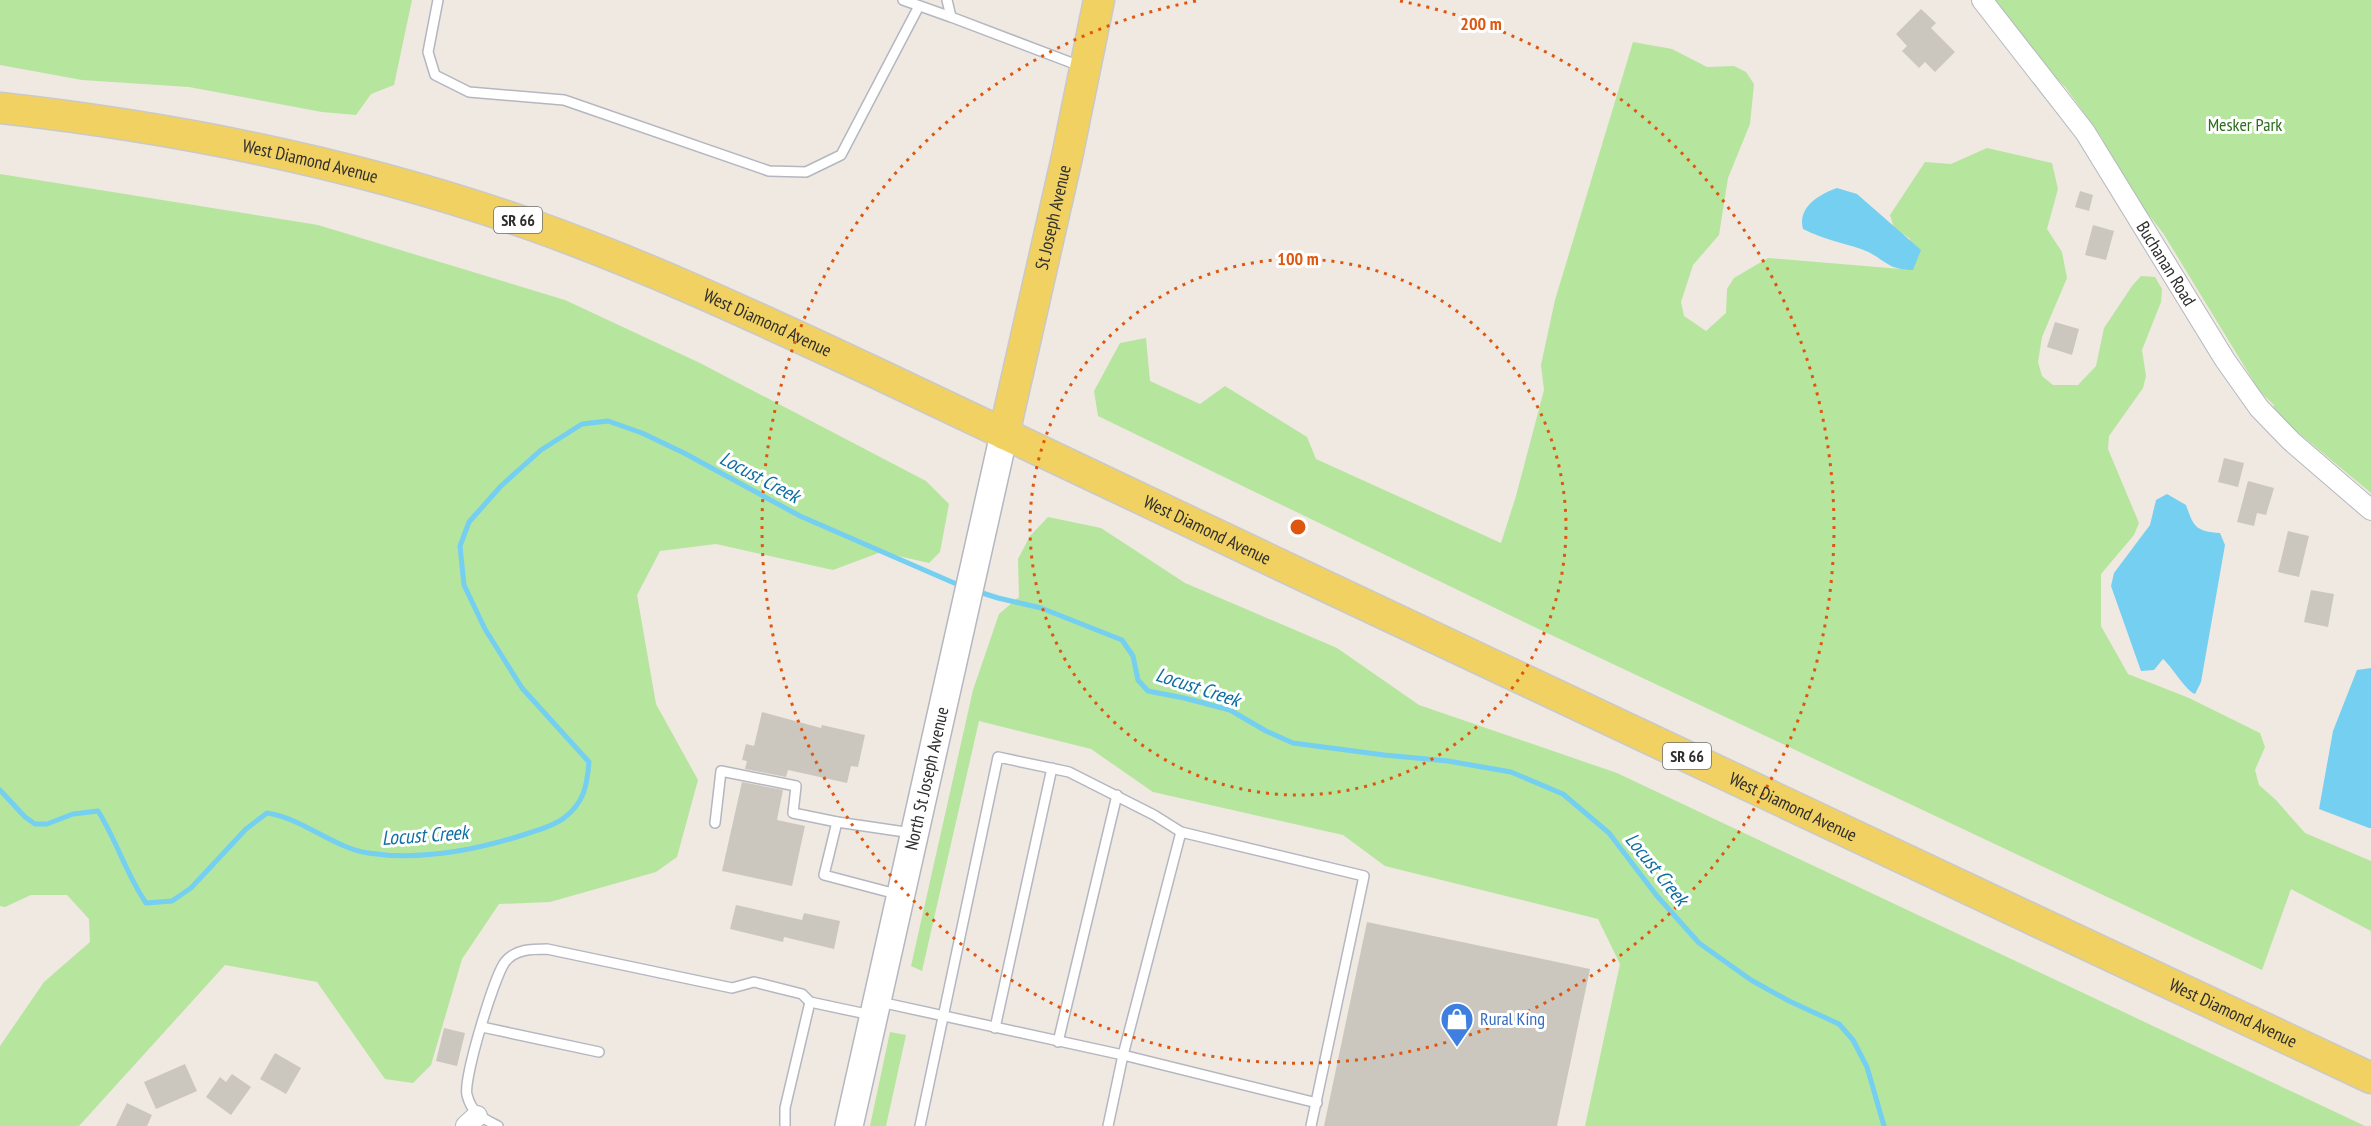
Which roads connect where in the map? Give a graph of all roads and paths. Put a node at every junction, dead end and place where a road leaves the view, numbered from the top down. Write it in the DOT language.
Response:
graph roads {
  1 [pos="438,0"];
  2 [pos="903,0"];
  3 [pos="948,0"];
  4 [pos="1099,0"];
  5 [pos="1982,0"];
  6 [pos="919,6"];
  7 [pos="951,17"];
  8 [pos="1085,68"];
  9 [pos="0,108"];
  10 [pos="1004,434"];
  11 [pos="2371,510"];
  12 [pos="1052,768"];
  13 [pos="1117,795"];
  14 [pos="837,822"];
  15 [pos="715,823"];
  16 [pos="1181,832"];
  17 [pos="916,834"];
  18 [pos="902,895"];
  19 [pos="810,1002"];
  20 [pos="876,1009"];
  21 [pos="942,1016"];
  22 [pos="482,1027"];
  23 [pos="995,1028"];
  24 [pos="1058,1042"];
  25 [pos="599,1052"];
  26 [pos="1123,1055"];
  27 [pos="2371,1078"];
  28 [pos="1317,1103"];
  29 [pos="472,1121"];
  30 [pos="498,1126"];
  31 [pos="785,1126"];
  32 [pos="849,1126"];
  33 [pos="920,1126"];
  34 [pos="1108,1126"];
  35 [pos="1311,1126"];
  1 -- 6 [label="lane"];
  2 -- 6 [label="lane"];
  3 -- 7 [label="lane"];
  4 -- 8 [label="main road, St Joseph Avenue"];
  5 -- 11 [label="street, Buchanan Road"];
  6 -- 7 [label="lane"];
  7 -- 8 [label="lane"];
  8 -- 10 [label="main road, St Joseph Avenue"];
  9 -- 10 [label="main road, West Diamond Avenue / SR 66"];
  10 -- 17 [label="main road, North St Joseph Avenue"];
  10 -- 27 [label="main road, West Diamond Avenue / SR 66"];
  12 -- 13 [label="lane"];
  12 -- 21 [label="lane"];
  12 -- 23 [label="lane"];
  13 -- 16 [label="lane"];
  13 -- 24 [label="lane"];
  14 -- 15 [label="lane"];
  14 -- 17 [label="lane"];
  14 -- 18 [label="lane"];
  16 -- 26 [label="lane"];
  16 -- 28 [label="lane"];
  17 -- 18 [label="main road, North St Joseph Avenue"];
  18 -- 20 [label="main road, North St Joseph Avenue"];
  19 -- 20 [label="lane"];
  19 -- 22 [label="lane"];
  19 -- 31 [label="lane"];
  20 -- 21 [label="lane"];
  20 -- 32 [label="main road, North St Joseph Avenue"];
  21 -- 23 [label="lane"];
  21 -- 33 [label="lane"];
  22 -- 25 [label="lane"];
  22 -- 29 [label="lane"];
  23 -- 24 [label="lane"];
  24 -- 26 [label="lane"];
  26 -- 28 [label="lane"];
  26 -- 34 [label="lane"];
  28 -- 35 [label="lane"];
  29 -- 30 [label="lane"];
}
